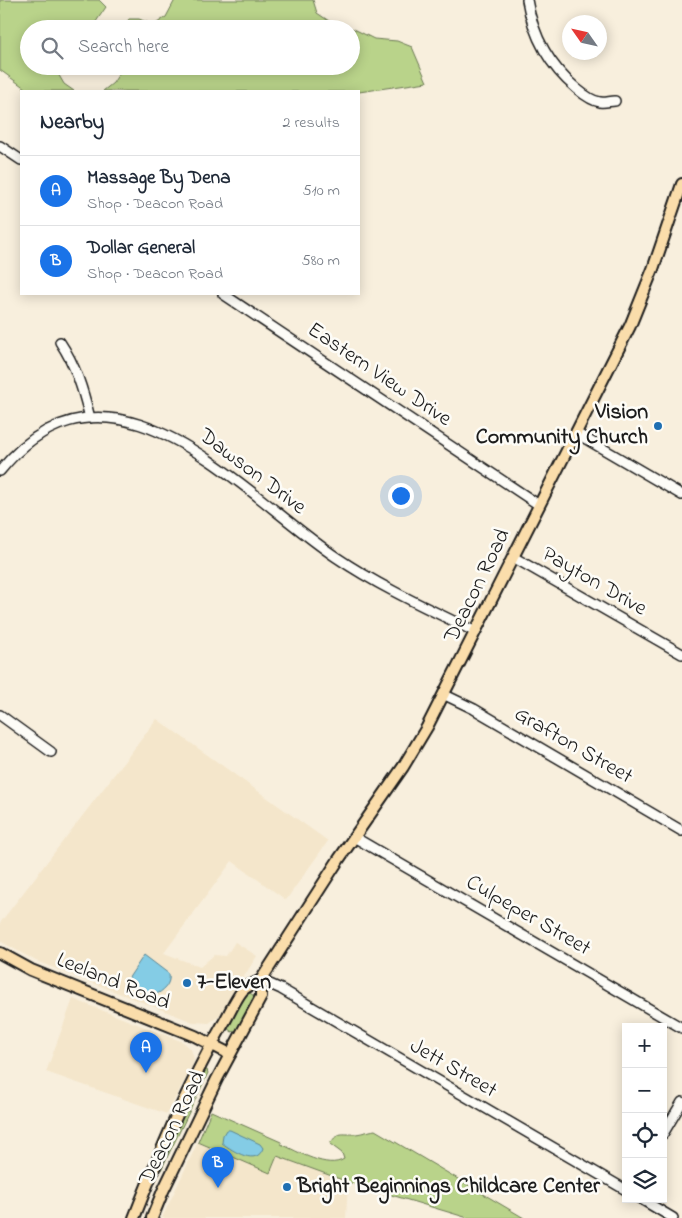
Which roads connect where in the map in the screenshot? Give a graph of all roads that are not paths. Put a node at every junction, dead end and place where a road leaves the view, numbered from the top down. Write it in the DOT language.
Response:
graph roads {
  1 [pos="527,0"];
  2 [pos="616,101"];
  3 [pos="0,146"];
  4 [pos="20,159"];
  5 [pos="682,184"];
  6 [pos="224,295"];
  7 [pos="60,342"];
  8 [pos="90,418"];
  9 [pos="576,433"];
  10 [pos="0,471"];
  11 [pos="682,495"];
  12 [pos="539,505"];
  13 [pos="513,557"];
  14 [pos="476,632"];
  15 [pos="682,654"];
  16 [pos="445,695"];
  17 [pos="0,715"];
  18 [pos="51,752"];
  19 [pos="682,830"];
  20 [pos="354,837"];
  21 [pos="0,954"];
  22 [pos="261,980"];
  23 [pos="682,1028"];
  24 [pos="212,1044"];
  25 [pos="230,1054"];
  26 [pos="682,1102"];
  27 [pos="667,1127"];
  28 [pos="622,1188"];
  29 [pos="648,1203"];
  30 [pos="134,1218"];
  31 [pos="152,1218"];
  32 [pos="673,1218"];
  1 -- 2 [label="street"];
  3 -- 4 [label="street"];
  5 -- 9 [label="main road, Deacon Road"];
  6 -- 12 [label="street, Eastern View Drive"];
  7 -- 8 [label="street"];
  8 -- 10 [label="street, Dawson Drive"];
  8 -- 14 [label="street, Dawson Drive"];
  9 -- 11 [label="street"];
  9 -- 12 [label="main road, Deacon Road"];
  12 -- 13 [label="main road, Deacon Road"];
  13 -- 14 [label="main road, Deacon Road"];
  13 -- 15 [label="street, Payton Drive"];
  14 -- 16 [label="main road, Deacon Road"];
  16 -- 19 [label="street, Grafton Street"];
  16 -- 20 [label="main road, Deacon Road"];
  17 -- 18 [label="street"];
  20 -- 22 [label="main road, Deacon Road"];
  20 -- 23 [label="street, Culpeper Street"];
  21 -- 24 [label="main road, Leeland Road"];
  22 -- 24 [label="main road, Deacon Road"];
  22 -- 25 [label="main road, Deacon Road"];
  22 -- 28 [label="street, Jett Street"];
  24 -- 25 [label="main road, Deacon Road"];
  24 -- 30 [label="main road, Deacon Road"];
  25 -- 31 [label="main road, Deacon Road"];
  26 -- 27 [label="street"];
  29 -- 32 [label="street"];
}
